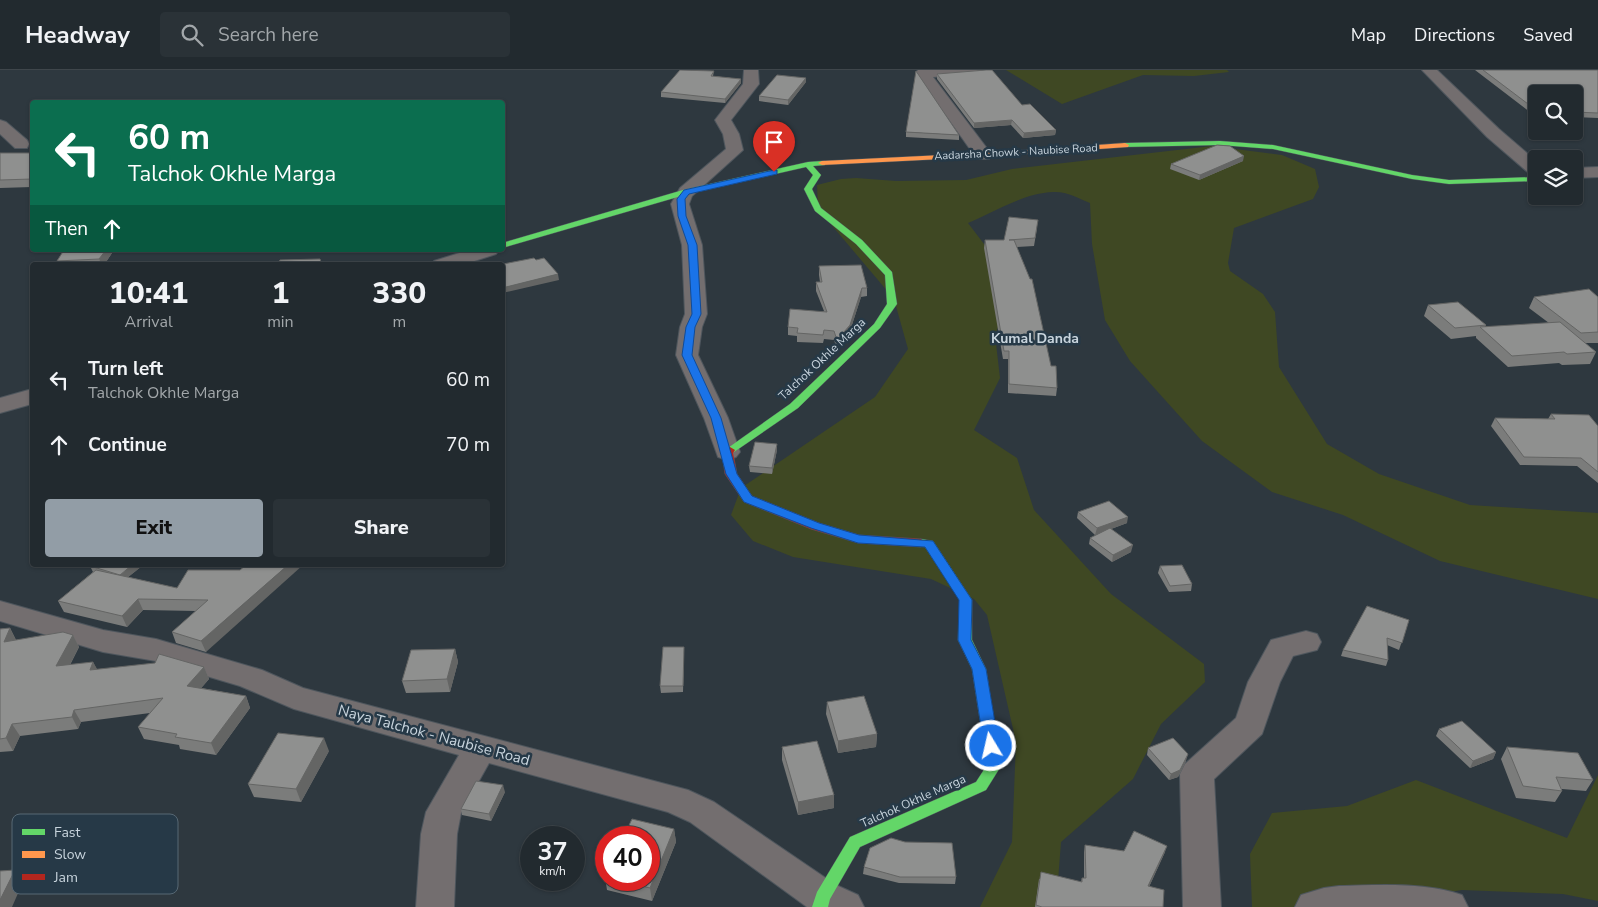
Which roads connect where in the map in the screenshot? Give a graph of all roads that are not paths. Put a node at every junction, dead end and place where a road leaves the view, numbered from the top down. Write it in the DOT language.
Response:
graph roads {
  1 [pos="750,70"];
  2 [pos="971,70"];
  3 [pos="1429,70"];
  4 [pos="0,125"];
  5 [pos="21,144"];
  6 [pos="983,155"];
  7 [pos="1528,163"];
  8 [pos="808,164"];
  9 [pos="1598,172"];
  10 [pos="1583,173"];
  11 [pos="1528,179"];
  12 [pos="686,192"];
  13 [pos="505,245"];
  14 [pos="483,252"];
  15 [pos="451,262"];
  16 [pos="30,397"];
  17 [pos="0,406"];
  18 [pos="727,452"];
  19 [pos="0,611"];
  20 [pos="1306,642"];
  21 [pos="480,748"];
  22 [pos="829,904"];
  23 [pos="435,907"];
  24 [pos="1202,907"];
  25 [pos="1314,907"];
  26 [pos="1449,907"];
  1 -- 12 [label="street"];
  2 -- 6 [label="street"];
  3 -- 7 [label="street"];
  4 -- 5 [label="street"];
  6 -- 8 [label="street, Aadarsha Chowk - Naubise Road"];
  6 -- 11 [label="street, Aadarsha Chowk - Naubise Road"];
  8 -- 12 [label="street, Aadarsha Chowk - Naubise Road"];
  8 -- 18 [label="street, Talchok Okhle Marga"];
  9 -- 10 [label="street"];
  12 -- 13 [label="street, Aadarsha Chowk - Naubise Road"];
  12 -- 18 [label="street"];
  14 -- 15 [label="street"];
  16 -- 17 [label="street"];
  18 -- 22 [label="street, Talchok Okhle Marga"];
  19 -- 21 [label="street, Naya Talchok - Naubise Road"];
  20 -- 24 [label="street"];
  21 -- 22 [label="street, Naya Talchok - Naubise Road"];
  21 -- 23 [label="street"];
  25 -- 26 [label="street"];
}
